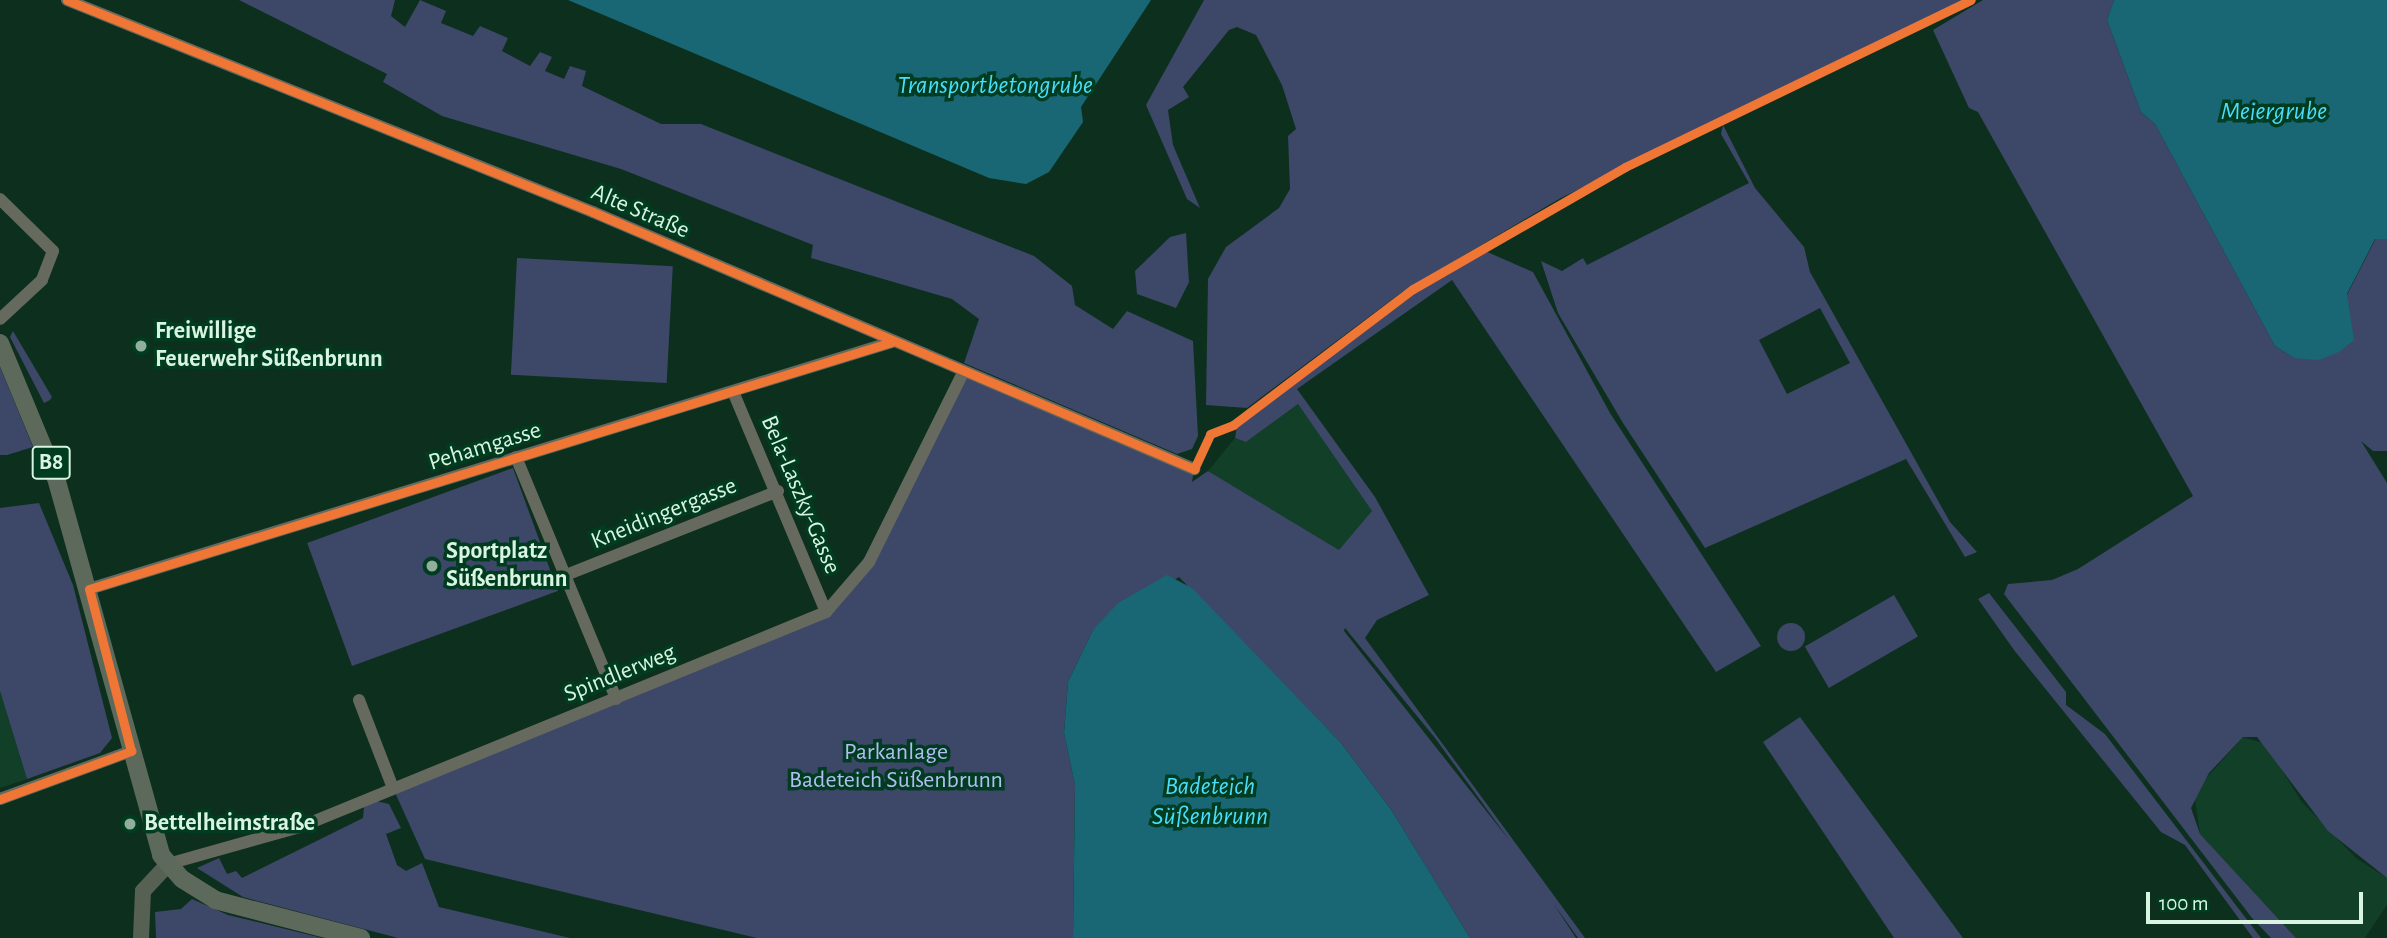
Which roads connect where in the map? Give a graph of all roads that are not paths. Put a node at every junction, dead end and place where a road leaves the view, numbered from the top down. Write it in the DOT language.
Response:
graph roads {
  1 [pos="67,0"];
  2 [pos="0,199"];
  3 [pos="0,318"];
  4 [pos="892,342"];
  5 [pos="0,343"];
  6 [pos="963,373"];
  7 [pos="734,394"];
  8 [pos="516,457"];
  9 [pos="1194,469"];
  10 [pos="778,491"];
  11 [pos="566,575"];
  12 [pos="89,589"];
  13 [pos="826,612"];
  14 [pos="616,699"];
  15 [pos="359,700"];
  16 [pos="131,751"];
  17 [pos="393,788"];
  18 [pos="0,799"];
  19 [pos="167,864"];
  20 [pos="141,938"];
  21 [pos="361,938"];
  1 -- 4 [label="street, Alte Straße"];
  2 -- 3 [label="street"];
  4 -- 6 [label="street, Alte Straße"];
  4 -- 7 [label="street, Pehamgasse"];
  5 -- 12 [label="main road, B8"];
  6 -- 9 [label="street, Alte Straße"];
  6 -- 13 [label="street, Spindlerweg"];
  7 -- 8 [label="street, Pehamgasse"];
  7 -- 10 [label="street, Bela-Laszky-Gasse"];
  8 -- 11 [label="street"];
  8 -- 12 [label="street, Pehamgasse"];
  10 -- 11 [label="street, Kneidingergasse"];
  10 -- 13 [label="street, Bela-Laszky-Gasse"];
  11 -- 14 [label="street"];
  12 -- 16 [label="main road, B8"];
  13 -- 14 [label="street, Spindlerweg"];
  14 -- 17 [label="street, Spindlerweg"];
  15 -- 17 [label="street"];
  16 -- 18 [label="street"];
  16 -- 19 [label="main road, B8"];
  17 -- 19 [label="street, Spindlerweg"];
  19 -- 20 [label="street"];
  19 -- 21 [label="main road, B8"];
}
